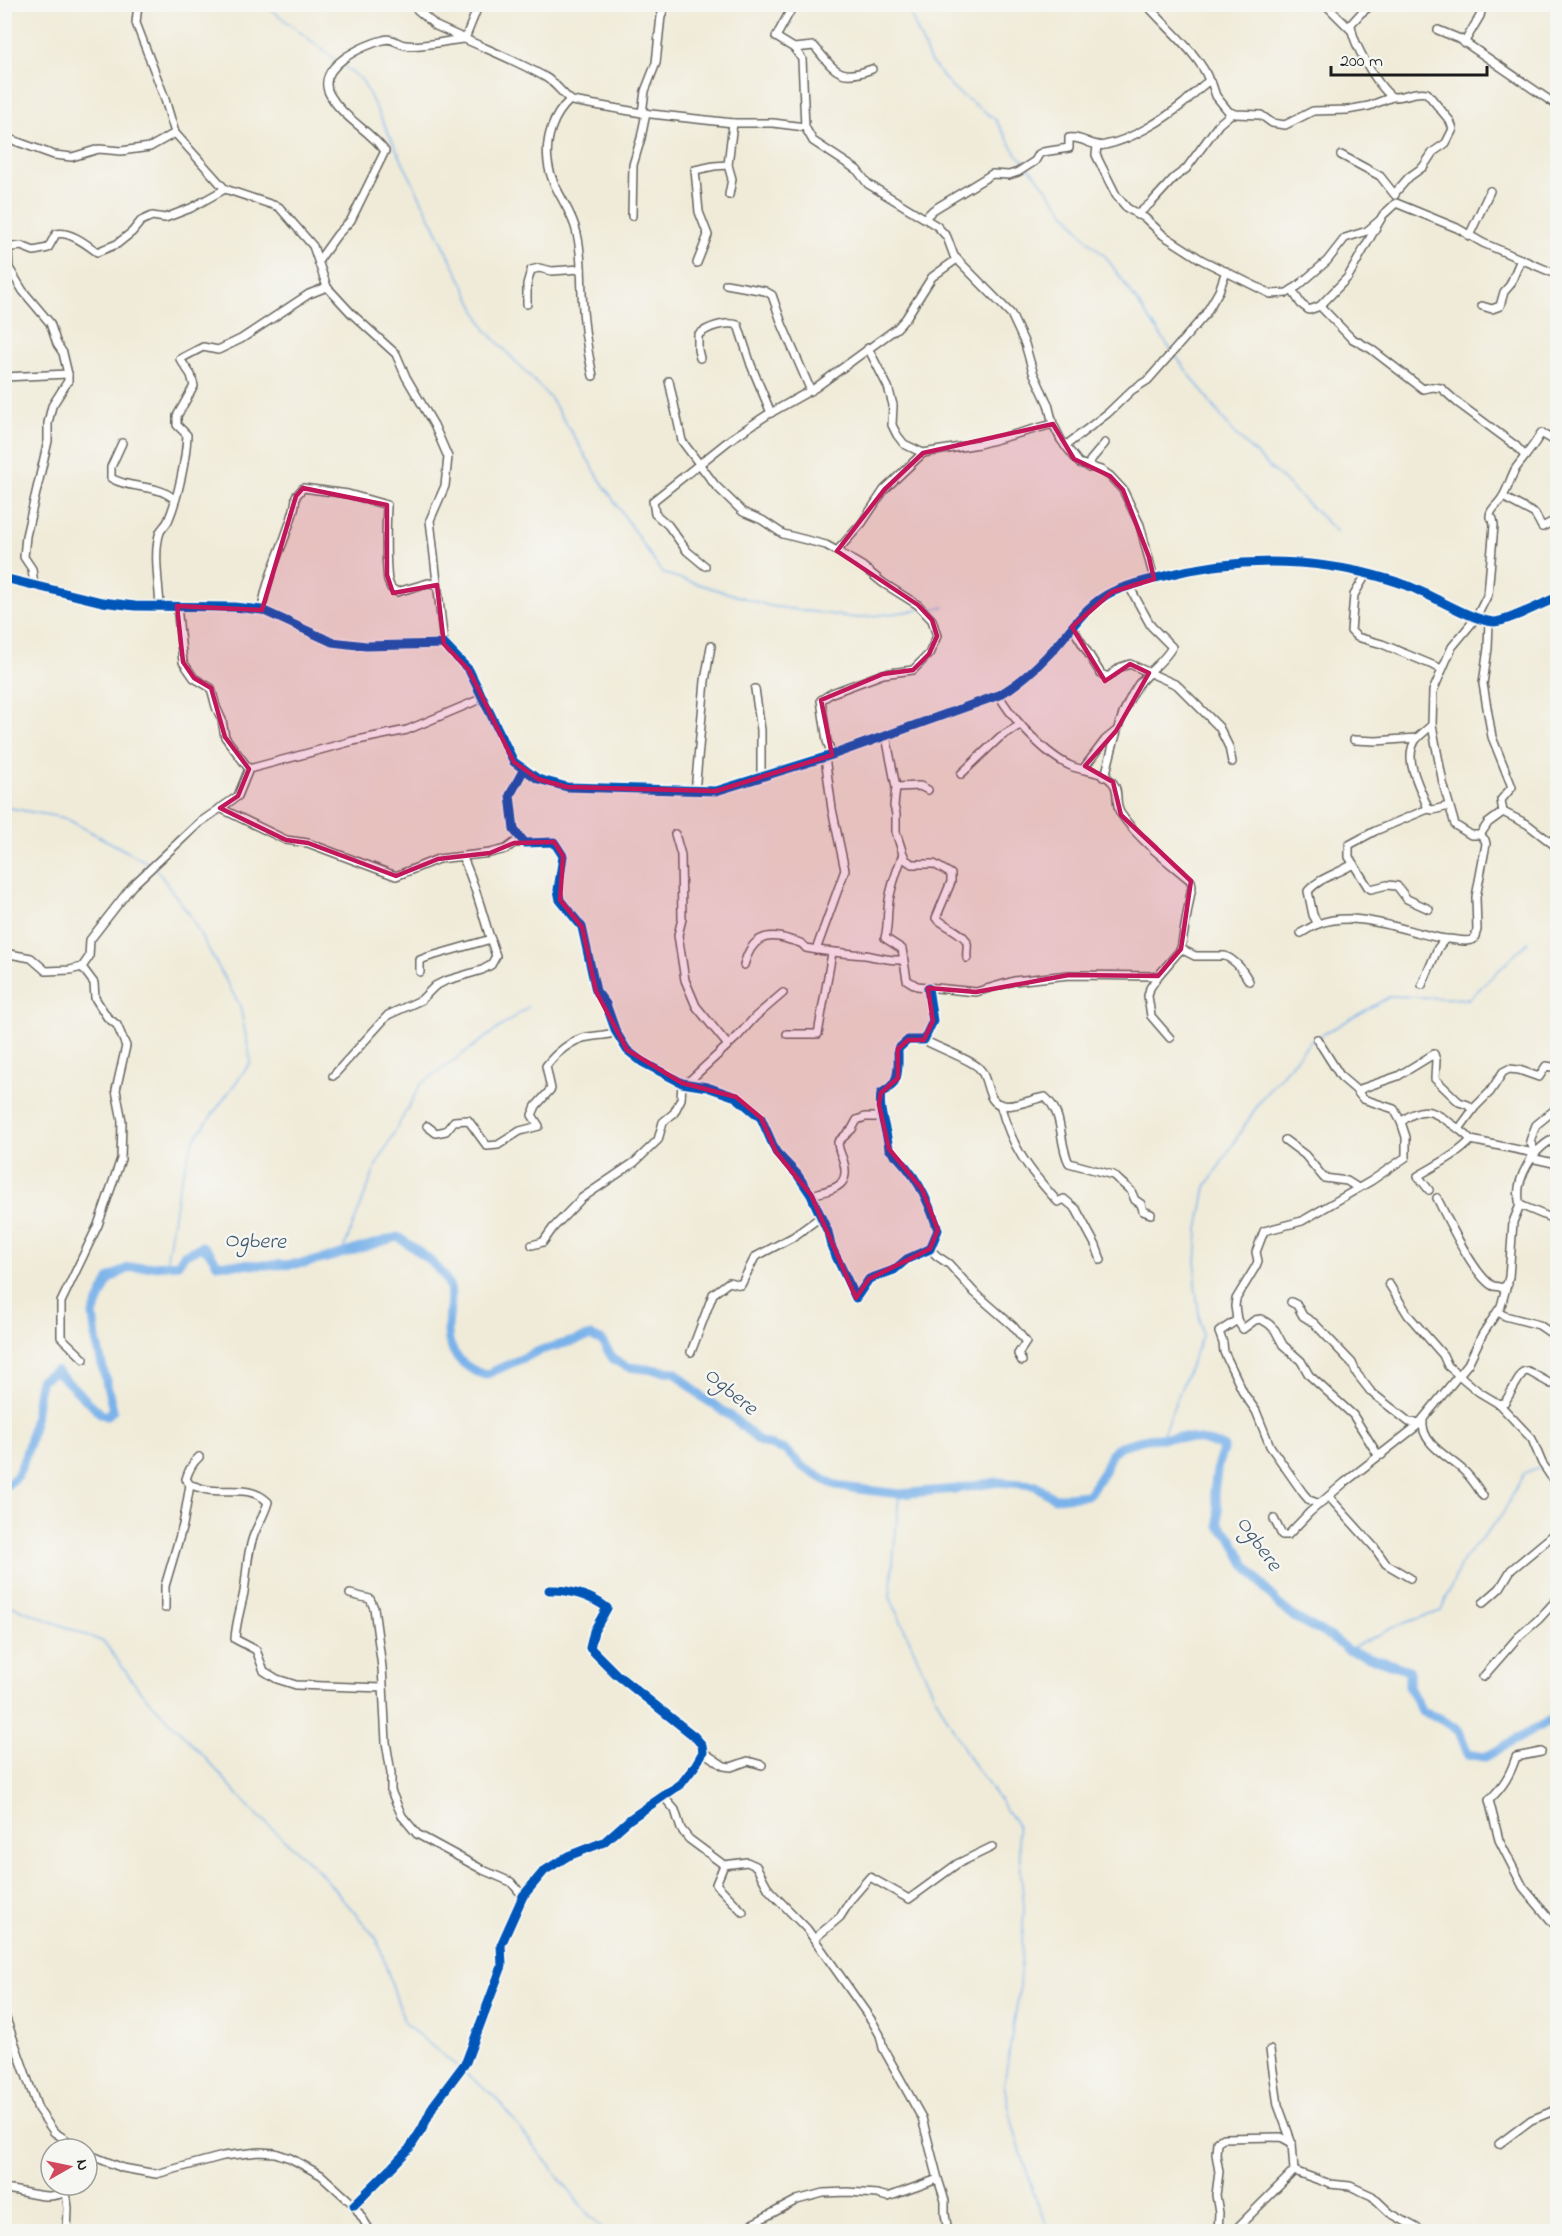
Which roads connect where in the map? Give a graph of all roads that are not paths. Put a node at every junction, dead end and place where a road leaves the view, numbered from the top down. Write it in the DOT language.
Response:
graph roads {
  1 [pos="133,4"];
  2 [pos="138,4"];
  3 [pos="411,4"];
  4 [pos="479,4"];
  5 [pos="666,4"];
  6 [pos="794,4"];
  7 [pos="1146,4"];
  8 [pos="1325,4"];
  9 [pos="1373,4"];
  10 [pos="1483,4"];
  11 [pos="136,24"];
  12 [pos="1438,30"];
  13 [pos="1352,31"];
  14 [pos="465,39"];
  15 [pos="1464,43"];
  16 [pos="794,48"];
  17 [pos="872,69"];
  18 [pos="1209,81"];
  19 [pos="1392,98"];
  20 [pos="570,100"];
  21 [pos="1557,106"];
  22 [pos="644,113"];
  23 [pos="1232,113"];
  24 [pos="733,123"];
  25 [pos="805,127"];
  26 [pos="176,133"];
  27 [pos="4,137"];
  28 [pos="1097,146"];
  29 [pos="1341,155"];
  30 [pos="728,165"];
  31 [pos="225,189"];
  32 [pos="1490,191"];
  33 [pos="1395,193"];
  34 [pos="729,195"];
  35 [pos="1396,203"];
  36 [pos="1137,215"];
  37 [pos="632,216"];
  38 [pos="925,218"];
  39 [pos="1380,220"];
  40 [pos="1469,236"];
  41 [pos="6,248"];
  42 [pos="1521,258"];
  43 [pos="957,259"];
  44 [pos="319,260"];
  45 [pos="697,263"];
  46 [pos="581,269"];
  47 [pos="1226,271"];
  48 [pos="1557,275"];
  49 [pos="726,284"];
  50 [pos="327,287"];
  51 [pos="1292,290"];
  52 [pos="526,304"];
  53 [pos="1320,306"];
  54 [pos="1482,306"];
  55 [pos="868,348"];
  56 [pos="700,358"];
  57 [pos="68,374"];
  58 [pos="593,376"];
  59 [pos="4,377"];
  60 [pos="669,381"];
  61 [pos="811,391"];
  62 [pos="771,413"];
  63 [pos="1053,424"];
  64 [pos="122,443"];
  65 [pos="1105,443"];
  66 [pos="1557,444"];
  67 [pos="1065,446"];
  68 [pos="923,453"];
  69 [pos="1525,456"];
  70 [pos="699,464"];
  71 [pos="1089,468"];
  72 [pos="1503,497"];
  73 [pos="174,499"];
  74 [pos="1557,519"];
  75 [pos="837,551"];
  76 [pos="705,566"];
  77 [pos="1367,573"];
  78 [pos="4,578"];
  79 [pos="1154,579"];
  80 [pos="34,585"];
  81 [pos="437,585"];
  82 [pos="1129,586"];
  83 [pos="1557,597"];
  84 [pos="160,606"];
  85 [pos="177,606"];
  86 [pos="262,610"];
  87 [pos="1476,618"];
  88 [pos="1489,621"];
  89 [pos="1072,627"];
  90 [pos="444,644"];
  91 [pos="711,646"];
  92 [pos="1442,669"];
  93 [pos="1149,674"];
  94 [pos="755,689"];
  95 [pos="999,696"];
  96 [pos="483,698"];
  97 [pos="1020,725"];
  98 [pos="1432,725"];
  99 [pos="1116,730"];
  100 [pos="886,736"];
  101 [pos="1417,738"];
  102 [pos="1354,740"];
  103 [pos="829,756"];
  104 [pos="1232,762"];
  105 [pos="249,769"];
  106 [pos="524,769"];
  107 [pos="1083,769"];
  108 [pos="961,774"];
  109 [pos="761,777"];
  110 [pos="1103,777"];
  111 [pos="896,787"];
  112 [pos="928,790"];
  113 [pos="695,792"];
  114 [pos="1449,806"];
  115 [pos="220,808"];
  116 [pos="1428,809"];
  117 [pos="1503,812"];
  118 [pos="675,834"];
  119 [pos="1480,835"];
  120 [pos="525,843"];
  121 [pos="1557,848"];
  122 [pos="903,854"];
  123 [pos="462,856"];
  124 [pos="1353,864"];
  125 [pos="1429,909"];
  126 [pos="1318,924"];
  127 [pos="1301,933"];
  128 [pos="491,939"];
  129 [pos="1445,939"];
  130 [pos="1181,949"];
  131 [pos="816,950"];
  132 [pos="4,952"];
  133 [pos="832,953"];
  134 [pos="967,958"];
  135 [pos="903,960"];
  136 [pos="744,965"];
  137 [pos="82,967"];
  138 [pos="420,972"];
  139 [pos="1158,976"];
  140 [pos="1249,981"];
  141 [pos="1422,985"];
  142 [pos="928,988"];
  143 [pos="783,993"];
  144 [pos="616,1032"];
  145 [pos="787,1034"];
  146 [pos="1170,1038"];
  147 [pos="1317,1039"];
  148 [pos="924,1040"];
  149 [pos="727,1044"];
  150 [pos="1557,1068"];
  151 [pos="333,1076"];
  152 [pos="685,1083"];
  153 [pos="1359,1092"];
  154 [pos="1000,1104"];
  155 [pos="1557,1107"];
  156 [pos="1472,1110"];
  157 [pos="881,1111"];
  158 [pos="1401,1122"];
  159 [pos="428,1126"];
  160 [pos="1459,1129"];
  161 [pos="1557,1137"];
  162 [pos="1285,1140"];
  163 [pos="1471,1140"];
  164 [pos="1533,1154"];
  165 [pos="1557,1164"];
  166 [pos="1358,1188"];
  167 [pos="1429,1190"];
  168 [pos="812,1195"];
  169 [pos="1437,1198"];
  170 [pos="1520,1205"];
  171 [pos="1151,1214"];
  172 [pos="822,1216"];
  173 [pos="1557,1221"];
  174 [pos="532,1245"];
  175 [pos="930,1249"];
  176 [pos="1101,1260"];
  177 [pos="1389,1284"];
  178 [pos="1508,1284"];
  179 [pos="1291,1302"];
  180 [pos="1498,1312"];
  181 [pos="1237,1320"];
  182 [pos="1557,1338"];
  183 [pos="691,1352"];
  184 [pos="84,1359"];
  185 [pos="1022,1361"];
  186 [pos="1458,1374"];
  187 [pos="1557,1383"];
  188 [pos="1499,1404"];
  189 [pos="1422,1422"];
  190 [pos="1382,1455"];
  191 [pos="199,1457"];
  192 [pos="190,1485"];
  193 [pos="1557,1487"];
  194 [pos="1483,1496"];
  195 [pos="1329,1497"];
  196 [pos="1320,1504"];
  197 [pos="1274,1520"];
  198 [pos="1557,1531"];
  199 [pos="1410,1578"];
  200 [pos="549,1590"];
  201 [pos="350,1594"];
  202 [pos="1557,1598"];
  203 [pos="1484,1603"];
  204 [pos="165,1608"];
  205 [pos="1483,1677"];
  206 [pos="383,1688"];
  207 [pos="703,1752"];
  208 [pos="1541,1752"];
  209 [pos="762,1765"];
  210 [pos="663,1796"];
  211 [pos="992,1847"];
  212 [pos="724,1865"];
  213 [pos="523,1896"];
  214 [pos="743,1912"];
  215 [pos="1557,1929"];
  216 [pos="814,1940"];
  217 [pos="4,2013"];
  218 [pos="1270,2050"];
  219 [pos="1557,2109"];
  220 [pos="62,2137"];
  221 [pos="1292,2144"];
  222 [pos="1498,2144"];
  223 [pos="99,2159"];
  224 [pos="1294,2171"];
  225 [pos="938,2179"];
  226 [pos="4,2189"];
  227 [pos="39,2196"];
  228 [pos="67,2197"];
  229 [pos="354,2205"];
  230 [pos="67,2232"];
  231 [pos="371,2232"];
  232 [pos="736,2232"];
  233 [pos="948,2232"];
  234 [pos="1218,2232"];
  235 [pos="1233,2232"];
  236 [pos="1424,2232"];
  1 -- 11 [label="street"];
  2 -- 11 [label="street"];
  3 -- 14 [label="street"];
  4 -- 14 [label="street"];
  5 -- 22 [label="street"];
  6 -- 16 [label="street"];
  7 -- 18 [label="street"];
  8 -- 13 [label="street"];
  9 -- 13 [label="street"];
  10 -- 15 [label="street"];
  11 -- 26 [label="street"];
  12 -- 15 [label="street"];
  13 -- 19 [label="street"];
  14 -- 20 [label="street"];
  14 -- 44 [label="street"];
  15 -- 21 [label="street"];
  16 -- 17 [label="street"];
  16 -- 25 [label="street"];
  18 -- 23 [label="street"];
  18 -- 28 [label="street"];
  19 -- 23 [label="street"];
  19 -- 33 [label="street"];
  20 -- 22 [label="street"];
  20 -- 46 [label="street"];
  22 -- 24 [label="street"];
  22 -- 37 [label="street"];
  23 -- 36 [label="street"];
  24 -- 25 [label="street"];
  24 -- 30 [label="street"];
  25 -- 38 [label="street"];
  26 -- 27 [label="street"];
  26 -- 31 [label="street"];
  28 -- 36 [label="street"];
  28 -- 38 [label="street"];
  29 -- 33 [label="street"];
  30 -- 34 [label="street"];
  30 -- 45 [label="street"];
  31 -- 41 [label="street"];
  31 -- 44 [label="street"];
  32 -- 40 [label="street"];
  33 -- 35 [label="street"];
  35 -- 39 [label="street"];
  35 -- 40 [label="street"];
  36 -- 47 [label="street"];
  38 -- 43 [label="street"];
  39 -- 51 [label="street"];
  39 -- 53 [label="street"];
  40 -- 42 [label="street"];
  41 -- 57 [label="street"];
  42 -- 48 [label="street"];
  42 -- 54 [label="street"];
  43 -- 55 [label="street"];
  43 -- 63 [label="street"];
  44 -- 50 [label="street"];
  46 -- 52 [label="street"];
  46 -- 58 [label="street"];
  47 -- 51 [label="street"];
  47 -- 67 [label="street"];
  49 -- 61 [label="street"];
  50 -- 73 [label="street"];
  50 -- 81 [label="street"];
  51 -- 53 [label="street"];
  53 -- 69 [label="street"];
  55 -- 61 [label="street"];
  55 -- 68 [label="street"];
  56 -- 62 [label="street"];
  57 -- 59 [label="street"];
  57 -- 80 [label="street"];
  60 -- 70 [label="street"];
  61 -- 62 [label="street"];
  62 -- 70 [label="street"];
  63 -- 67 [label="street"];
  63 -- 68 [label="street"];
  64 -- 73 [label="street"];
  65 -- 71 [label="street"];
  66 -- 69 [label="street"];
  67 -- 71 [label="street"];
  68 -- 75 [label="street"];
  69 -- 72 [label="street"];
  70 -- 75 [label="street"];
  70 -- 76 [label="street"];
  71 -- 79 [label="street"];
  72 -- 74 [label="street"];
  72 -- 87 [label="street"];
  73 -- 84 [label="street"];
  75 -- 103 [label="street"];
  77 -- 79 [label="street"];
  77 -- 87 [label="street"];
  77 -- 92 [label="street"];
  78 -- 80 [label="street"];
  79 -- 82 [label="street"];
  80 -- 84 [label="street"];
  81 -- 86 [label="street"];
  81 -- 90 [label="street"];
  82 -- 89 [label="street"];
  82 -- 93 [label="street"];
  83 -- 88 [label="street"];
  84 -- 85 [label="street"];
  85 -- 86 [label="street"];
  85 -- 105 [label="street"];
  86 -- 90 [label="street"];
  87 -- 88 [label="street"];
  87 -- 92 [label="street"];
  88 -- 117 [label="street"];
  89 -- 93 [label="street"];
  89 -- 95 [label="street"];
  90 -- 96 [label="street"];
  91 -- 113 [label="street"];
  92 -- 98 [label="street"];
  93 -- 99 [label="street"];
  93 -- 104 [label="street"];
  94 -- 109 [label="street"];
  95 -- 97 [label="street"];
  95 -- 100 [label="street"];
  96 -- 105 [label="street"];
  96 -- 106 [label="street"];
  97 -- 107 [label="street"];
  97 -- 108 [label="street"];
  98 -- 101 [label="street"];
  98 -- 114 [label="street"];
  99 -- 107 [label="street"];
  99 -- 110 [label="street"];
  100 -- 103 [label="street"];
  100 -- 111 [label="street"];
  101 -- 102 [label="street"];
  101 -- 116 [label="street"];
  103 -- 109 [label="street"];
  103 -- 131 [label="street"];
  105 -- 115 [label="street"];
  106 -- 113 [label="street"];
  106 -- 120 [label="street"];
  107 -- 110 [label="street"];
  109 -- 113 [label="street"];
  110 -- 130 [label="street"];
  111 -- 112 [label="street"];
  111 -- 122 [label="street"];
  114 -- 116 [label="street"];
  114 -- 119 [label="street"];
  115 -- 123 [label="street"];
  115 -- 137 [label="street"];
  116 -- 124 [label="street"];
  117 -- 119 [label="street"];
  117 -- 121 [label="street"];
  118 -- 149 [label="street"];
  119 -- 129 [label="street"];
  120 -- 123 [label="street"];
  120 -- 144 [label="street"];
  122 -- 134 [label="street"];
  122 -- 135 [label="street"];
  123 -- 128 [label="street"];
  124 -- 125 [label="street"];
  124 -- 126 [label="street"];
  126 -- 127 [label="street"];
  126 -- 129 [label="street"];
  128 -- 138 [label="street"];
  128 -- 151 [label="street"];
  129 -- 141 [label="street"];
  130 -- 139 [label="street"];
  130 -- 140 [label="street"];
  131 -- 133 [label="street"];
  131 -- 136 [label="street"];
  132 -- 137 [label="street"];
  133 -- 135 [label="street"];
  133 -- 145 [label="street"];
  135 -- 142 [label="street"];
  137 -- 184 [label="street"];
  139 -- 142 [label="street"];
  139 -- 146 [label="street"];
  142 -- 148 [label="street"];
  143 -- 149 [label="street"];
  144 -- 152 [label="street"];
  144 -- 159 [label="street"];
  147 -- 153 [label="street"];
  148 -- 154 [label="street"];
  148 -- 157 [label="street"];
  149 -- 152 [label="street"];
  150 -- 156 [label="street"];
  152 -- 168 [label="street"];
  152 -- 174 [label="street"];
  153 -- 156 [label="street"];
  153 -- 158 [label="street"];
  154 -- 171 [label="street"];
  154 -- 176 [label="street"];
  155 -- 164 [label="street"];
  156 -- 160 [label="street"];
  157 -- 168 [label="street"];
  157 -- 175 [label="street"];
  158 -- 160 [label="street"];
  158 -- 166 [label="street"];
  160 -- 163 [label="street"];
  161 -- 164 [label="street"];
  162 -- 166 [label="street"];
  163 -- 164 [label="street"];
  163 -- 167 [label="street"];
  164 -- 165 [label="street"];
  164 -- 170 [label="street"];
  166 -- 181 [label="street"];
  168 -- 172 [label="street"];
  169 -- 178 [label="street"];
  170 -- 173 [label="street"];
  170 -- 178 [label="street"];
  172 -- 175 [label="street"];
  172 -- 183 [label="street"];
  175 -- 185 [label="street"];
  177 -- 186 [label="street"];
  178 -- 180 [label="street"];
  179 -- 189 [label="street"];
  180 -- 182 [label="street"];
  180 -- 186 [label="street"];
  181 -- 190 [label="street"];
  181 -- 196 [label="street"];
  186 -- 188 [label="street"];
  186 -- 189 [label="street"];
  187 -- 188 [label="street"];
  188 -- 193 [label="street"];
  189 -- 190 [label="street"];
  189 -- 194 [label="street"];
  190 -- 195 [label="street"];
  191 -- 192 [label="street"];
  192 -- 204 [label="street"];
  192 -- 206 [label="street"];
  195 -- 196 [label="street"];
  195 -- 199 [label="street"];
  196 -- 197 [label="street"];
  198 -- 203 [label="street"];
  200 -- 207 [label="street"];
  201 -- 206 [label="street"];
  202 -- 205 [label="street"];
  206 -- 213 [label="street"];
  207 -- 209 [label="street"];
  207 -- 210 [label="street"];
  208 -- 215 [label="street"];
  210 -- 212 [label="street"];
  210 -- 213 [label="street"];
  211 -- 216 [label="street"];
  212 -- 214 [label="street"];
  212 -- 216 [label="street"];
  213 -- 229 [label="street"];
  216 -- 225 [label="street"];
  217 -- 220 [label="street"];
  218 -- 221 [label="street"];
  219 -- 222 [label="street"];
  221 -- 224 [label="street"];
  221 -- 234 [label="street"];
  223 -- 229 [label="street"];
  224 -- 235 [label="street"];
  224 -- 236 [label="street"];
  225 -- 232 [label="street"];
  225 -- 233 [label="street"];
  226 -- 227 [label="street"];
  228 -- 230 [label="street"];
  229 -- 231 [label="street"];
}
